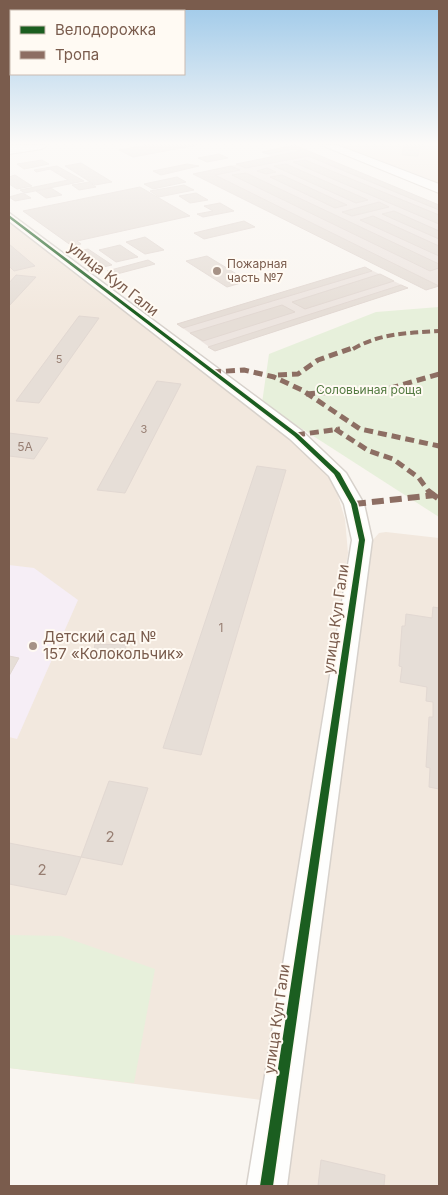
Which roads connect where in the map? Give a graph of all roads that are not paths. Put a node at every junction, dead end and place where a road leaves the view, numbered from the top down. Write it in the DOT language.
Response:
graph roads {
  1 [pos="9,216"];
  2 [pos="267,1186"];
  1 -- 2 [label="street, улица Кул Гали"];
}
